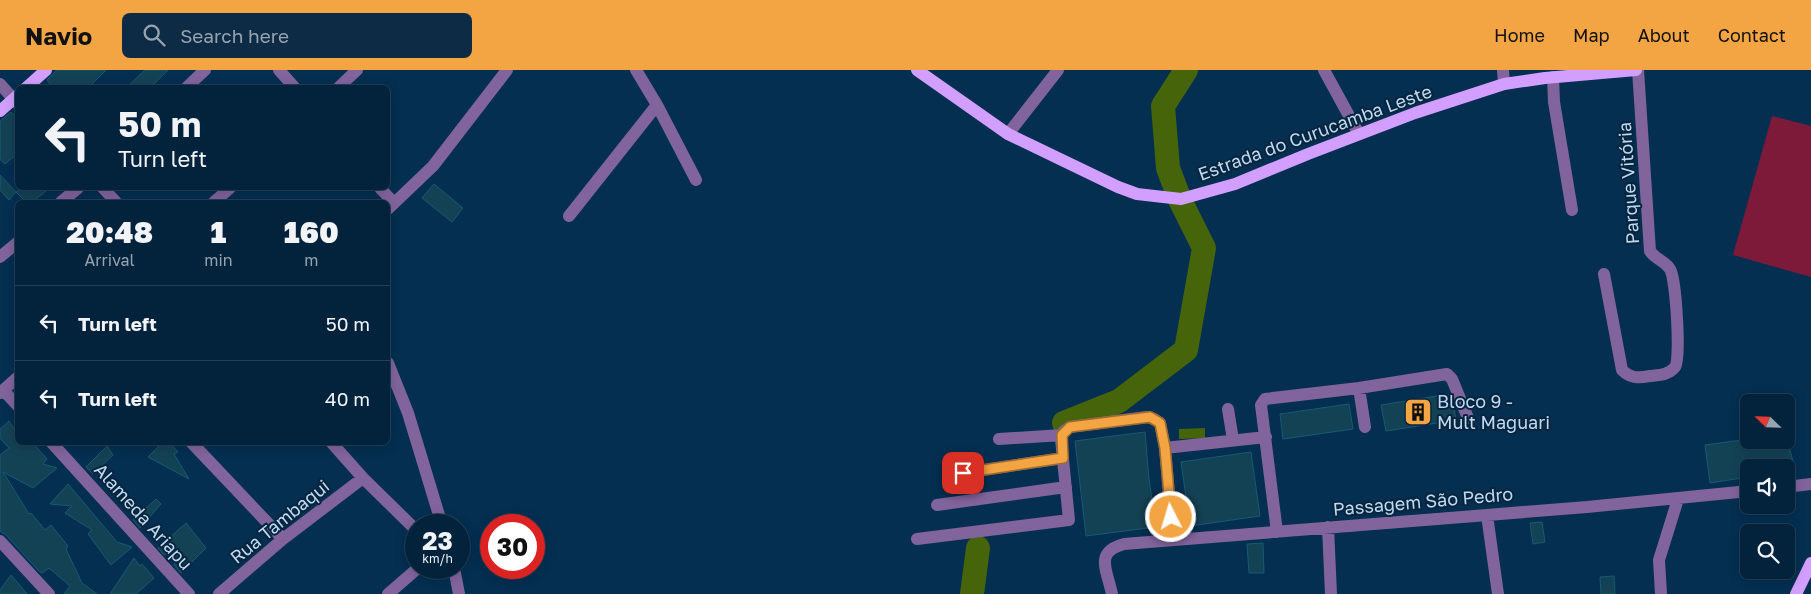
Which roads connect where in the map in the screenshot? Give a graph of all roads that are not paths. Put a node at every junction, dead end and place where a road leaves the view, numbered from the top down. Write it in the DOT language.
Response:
graph roads {
  1 [pos="46,70"];
  2 [pos="205,70"];
  3 [pos="279,70"];
  4 [pos="357,70"];
  5 [pos="507,70"];
  6 [pos="636,70"];
  7 [pos="917,70"];
  8 [pos="1058,70"];
  9 [pos="1324,70"];
  10 [pos="1504,70"];
  11 [pos="1637,70"];
  12 [pos="1597,72"];
  13 [pos="1553,77"];
  14 [pos="0,84"];
  15 [pos="1504,84"];
  16 [pos="29,85"];
  17 [pos="189,85"];
  18 [pos="292,85"];
  19 [pos="341,85"];
  20 [pos="15,99"];
  21 [pos="15,101"];
  22 [pos="657,104"];
  23 [pos="0,111"];
  24 [pos="1008,134"];
  25 [pos="1359,134"];
  26 [pos="696,180"];
  27 [pos="76,190"];
  28 [pos="104,190"];
  29 [pos="228,190"];
  30 [pos="63,200"];
  31 [pos="114,200"];
  32 [pos="216,200"];
  33 [pos="391,206"];
  34 [pos="1572,210"];
  35 [pos="570,216"];
  36 [pos="15,244"];
  37 [pos="0,257"];
  38 [pos="1604,274"];
  39 [pos="390,367"];
  40 [pos="15,380"];
  41 [pos="1359,388"];
  42 [pos="1,392"];
  43 [pos="15,404"];
  44 [pos="1228,409"];
  45 [pos="1468,418"];
  46 [pos="1365,427"];
  47 [pos="1062,435"];
  48 [pos="1266,437"];
  49 [pos="999,439"];
  50 [pos="1233,440"];
  51 [pos="54,445"];
  52 [pos="194,445"];
  53 [pos="334,445"];
  54 [pos="1165,448"];
  55 [pos="1063,458"];
  56 [pos="963,473"];
  57 [pos="363,478"];
  58 [pos="1811,484"];
  59 [pos="1795,486"];
  60 [pos="1066,487"];
  61 [pos="1740,492"];
  62 [pos="1678,499"];
  63 [pos="937,505"];
  64 [pos="439,514"];
  65 [pos="1487,515"];
  66 [pos="405,519"];
  67 [pos="1328,528"];
  68 [pos="1277,532"];
  69 [pos="283,539"];
  70 [pos="917,539"];
  71 [pos="1173,540"];
  72 [pos="0,541"];
  73 [pos="1811,563"];
  74 [pos="405,579"];
  75 [pos="456,579"];
  76 [pos="49,594"];
  77 [pos="189,594"];
  78 [pos="219,594"];
  79 [pos="388,594"];
  80 [pos="459,594"];
  81 [pos="1112,594"];
  82 [pos="1331,594"];
  83 [pos="1498,594"];
  84 [pos="1661,594"];
  85 [pos="1796,594"];
  1 -- 16 [label="main road"];
  2 -- 17 [label="street"];
  3 -- 18 [label="street"];
  4 -- 19 [label="street"];
  5 -- 33 [label="street"];
  6 -- 22 [label="street"];
  7 -- 24 [label="main road, Estrada do Curucamba Leste"];
  8 -- 24 [label="street"];
  9 -- 25 [label="street"];
  10 -- 15 [label="street"];
  11 -- 12 [label="main road, Estrada do Curucamba Leste"];
  11 -- 38 [label="street, Parque Vitória"];
  12 -- 13 [label="main road, Estrada do Curucamba Leste"];
  13 -- 15 [label="main road, Estrada do Curucamba Leste"];
  13 -- 34 [label="street"];
  14 -- 20 [label="street"];
  15 -- 25 [label="main road, Estrada do Curucamba Leste"];
  21 -- 23 [label="main road"];
  22 -- 26 [label="street"];
  22 -- 35 [label="street"];
  24 -- 25 [label="main road, Estrada do Curucamba Leste"];
  27 -- 30 [label="street"];
  28 -- 31 [label="street"];
  29 -- 32 [label="street"];
  36 -- 37 [label="street"];
  39 -- 64 [label="street"];
  40 -- 42 [label="street"];
  41 -- 45 [label="street"];
  41 -- 46 [label="street"];
  41 -- 48 [label="street"];
  42 -- 43 [label="street"];
  44 -- 50 [label="street"];
  47 -- 49 [label="street"];
  47 -- 54 [label="street"];
  47 -- 55 [label="street"];
  48 -- 50 [label="street"];
  48 -- 68 [label="street"];
  50 -- 54 [label="street"];
  51 -- 77 [label="street, Alameda Ariapu"];
  52 -- 69 [label="street"];
  53 -- 57 [label="street"];
  54 -- 71 [label="street"];
  55 -- 56 [label="street"];
  55 -- 60 [label="street"];
  57 -- 66 [label="street"];
  57 -- 69 [label="street, Rua Tambaqui"];
  58 -- 59 [label="street"];
  60 -- 63 [label="street"];
  60 -- 70 [label="street"];
  61 -- 62 [label="street, Passagem São Pedro"];
  62 -- 65 [label="street, Passagem São Pedro"];
  62 -- 84 [label="street"];
  65 -- 67 [label="street, Passagem São Pedro"];
  65 -- 83 [label="street"];
  67 -- 68 [label="street, Passagem São Pedro"];
  67 -- 82 [label="street"];
  68 -- 71 [label="street, Passagem São Pedro"];
  69 -- 78 [label="street, Rua Tambaqui"];
  71 -- 81 [label="street, Passagem São Pedro"];
  72 -- 76 [label="street"];
  73 -- 85 [label="main road"];
  74 -- 79 [label="street"];
  75 -- 80 [label="street"];
}
